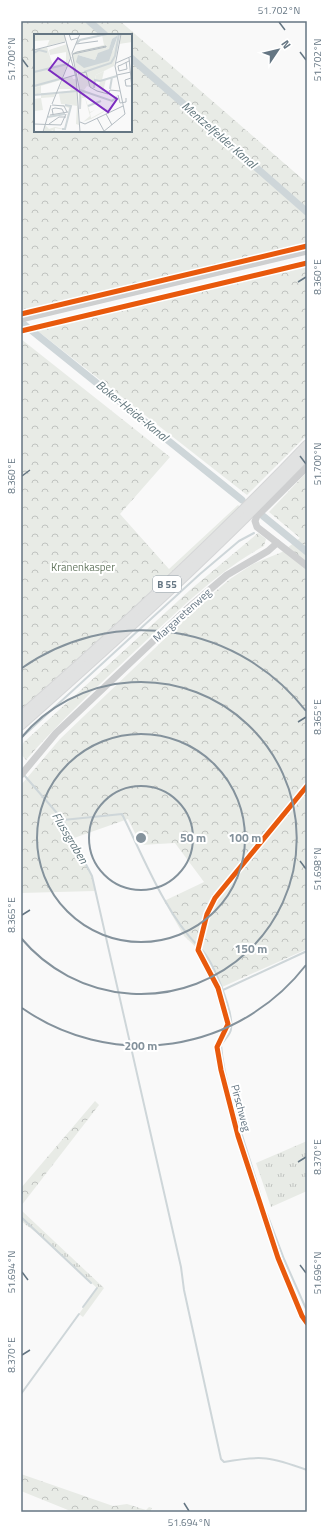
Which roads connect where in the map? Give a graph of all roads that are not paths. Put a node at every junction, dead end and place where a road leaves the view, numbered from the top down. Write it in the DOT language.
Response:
graph roads {
  1 [pos="307,251"];
  2 [pos="24,319"];
  3 [pos="307,445"];
  4 [pos="307,455"];
  5 [pos="307,467"];
  6 [pos="277,543"];
  7 [pos="307,566"];
  8 [pos="21,716"];
  9 [pos="21,726"];
  10 [pos="21,775"];
  11 [pos="307,786"];
  12 [pos="307,1323"];
  1 -- 2 [label="street"];
  3 -- 8 [label="main road, B 55"];
  4 -- 9 [label="main road, B 55"];
  5 -- 6 [label="street"];
  6 -- 7 [label="street"];
  6 -- 10 [label="street, Margaretenweg"];
  11 -- 12 [label="street, Pirschweg"];
}
